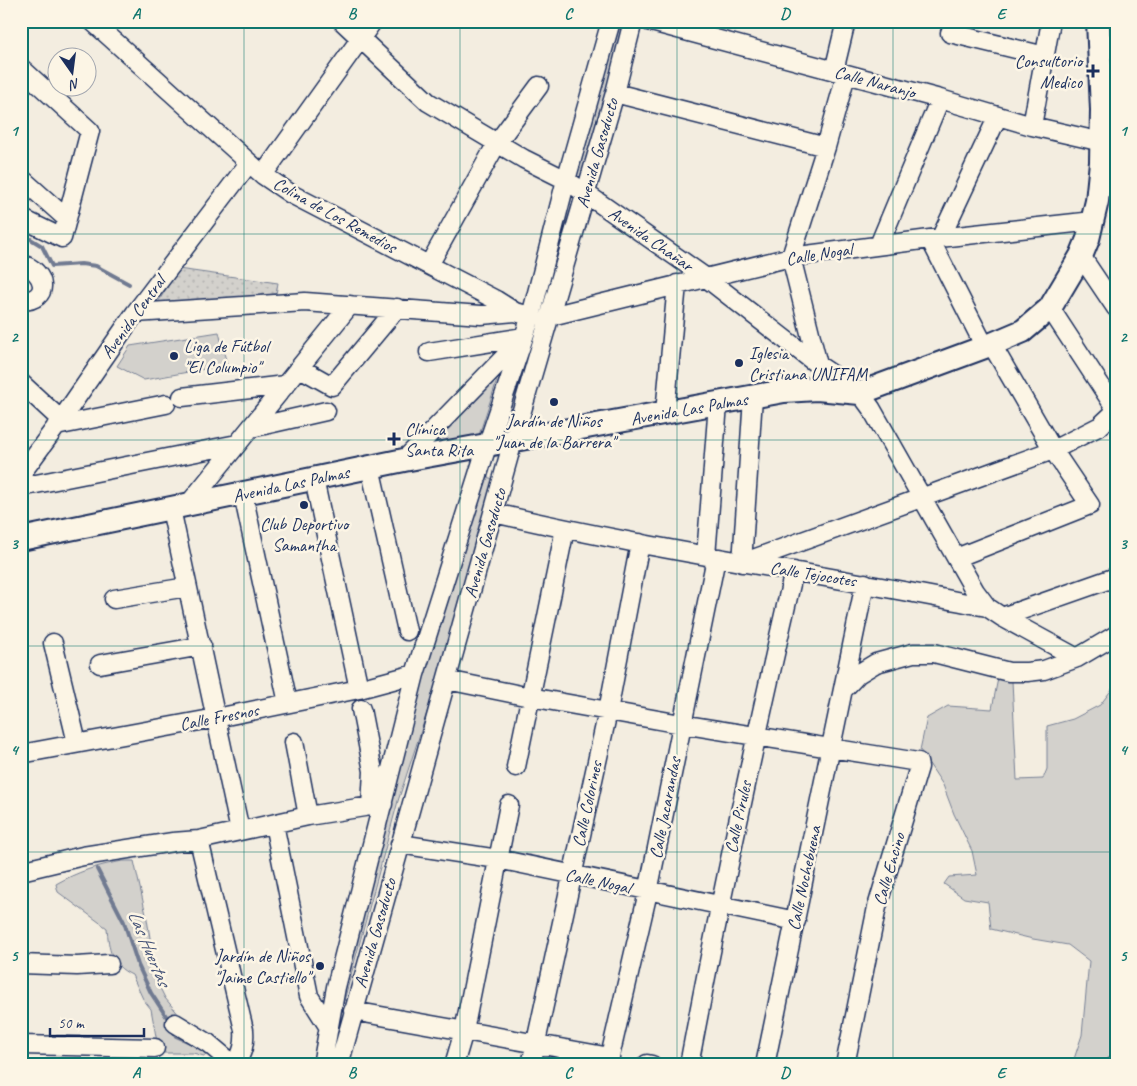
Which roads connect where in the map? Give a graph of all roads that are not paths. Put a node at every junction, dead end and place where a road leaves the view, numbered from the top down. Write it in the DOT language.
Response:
graph roads {
  1 [pos="92,21"];
  2 [pos="342,21"];
  3 [pos="373,21"];
  4 [pos="611,21"];
  5 [pos="633,21"];
  6 [pos="648,21"];
  7 [pos="846,21"];
  8 [pos="1050,21"];
  9 [pos="1098,29"];
  10 [pos="950,33"];
  11 [pos="360,38"];
  12 [pos="1116,51"];
  13 [pos="1044,56"];
  14 [pos="21,68"];
  15 [pos="840,73"];
  16 [pos="539,86"];
  17 [pos="614,93"];
  18 [pos="1109,94"];
  19 [pos="940,99"];
  20 [pos="998,116"];
  21 [pos="1032,126"];
  22 [pos="497,143"];
  23 [pos="826,147"];
  24 [pos="1102,152"];
  25 [pos="248,163"];
  26 [pos="262,175"];
  27 [pos="21,178"];
  28 [pos="566,180"];
  29 [pos="1116,180"];
  30 [pos="585,193"];
  31 [pos="21,218"];
  32 [pos="67,219"];
  33 [pos="1093,221"];
  34 [pos="936,238"];
  35 [pos="880,245"];
  36 [pos="1081,256"];
  37 [pos="791,258"];
  38 [pos="21,264"];
  39 [pos="429,265"];
  40 [pos="705,278"];
  41 [pos="677,284"];
  42 [pos="25,301"];
  43 [pos="350,305"];
  44 [pos="397,308"];
  45 [pos="1050,308"];
  46 [pos="1116,308"];
  47 [pos="135,314"];
  48 [pos="523,314"];
  49 [pos="551,316"];
  50 [pos="524,336"];
  51 [pos="989,346"];
  52 [pos="428,352"];
  53 [pos="818,365"];
  54 [pos="300,368"];
  55 [pos="286,385"];
  56 [pos="24,387"];
  57 [pos="860,393"];
  58 [pos="182,397"];
  59 [pos="753,397"];
  60 [pos="166,404"];
  61 [pos="718,404"];
  62 [pos="1116,410"];
  63 [pos="326,411"];
  64 [pos="665,413"];
  65 [pos="59,423"];
  66 [pos="251,428"];
  67 [pos="513,441"];
  68 [pos="237,444"];
  69 [pos="487,446"];
  70 [pos="1053,450"];
  71 [pos="404,460"];
  72 [pos="370,467"];
  73 [pos="21,474"];
  74 [pos="314,479"];
  75 [pos="21,487"];
  76 [pos="243,494"];
  77 [pos="922,497"];
  78 [pos="180,507"];
  79 [pos="494,513"];
  80 [pos="565,529"];
  81 [pos="21,540"];
  82 [pos="640,543"];
  83 [pos="711,557"];
  84 [pos="956,558"];
  85 [pos="742,563"];
  86 [pos="794,571"];
  87 [pos="1116,577"];
  88 [pos="865,583"];
  89 [pos="187,587"];
  90 [pos="114,599"];
  91 [pos="987,606"];
  92 [pos="1002,617"];
  93 [pos="407,631"];
  94 [pos="1116,635"];
  95 [pos="53,644"];
  96 [pos="202,646"];
  97 [pos="1076,658"];
  98 [pos="100,664"];
  99 [pos="415,674"];
  100 [pos="447,680"];
  101 [pos="359,688"];
  102 [pos="843,690"];
  103 [pos="530,697"];
  104 [pos="288,703"];
  105 [pos="361,709"];
  106 [pos="608,711"];
  107 [pos="216,718"];
  108 [pos="681,724"];
  109 [pos="756,736"];
  110 [pos="294,742"];
  111 [pos="77,743"];
  112 [pos="831,747"];
  113 [pos="22,750"];
  114 [pos="516,767"];
  115 [pos="377,805"];
  116 [pos="506,805"];
  117 [pos="308,816"];
  118 [pos="274,824"];
  119 [pos="240,831"];
  120 [pos="199,840"];
  121 [pos="400,844"];
  122 [pos="495,859"];
  123 [pos="21,871"];
  124 [pos="572,875"];
  125 [pos="648,892"];
  126 [pos="719,906"];
  127 [pos="796,921"];
  128 [pos="21,964"];
  129 [pos="109,964"];
  130 [pos="353,1011"];
  131 [pos="175,1023"];
  132 [pos="328,1026"];
  133 [pos="464,1030"];
  134 [pos="536,1043"];
  135 [pos="21,1045"];
  136 [pos="155,1048"];
  137 [pos="609,1061"];
  138 [pos="235,1065"];
  139 [pos="322,1065"];
  140 [pos="339,1065"];
  141 [pos="454,1065"];
  142 [pos="531,1065"];
  143 [pos="689,1065"];
  144 [pos="766,1065"];
  145 [pos="845,1065"];
  1 -- 25 [label="street, Colina de Los Remedios"];
  2 -- 11 [label="street, Avenida Chañar"];
  3 -- 11 [label="street"];
  4 -- 28 [label="street, Avenida Gasoducto"];
  5 -- 17 [label="street, Avenida Gasoducto"];
  6 -- 15 [label="street, Calle Naranjo"];
  7 -- 15 [label="street"];
  8 -- 13 [label="street"];
  9 -- 12 [label="street"];
  9 -- 18 [label="main road, Avenida Las Palmas"];
  10 -- 13 [label="street"];
  11 -- 22 [label="street, Avenida Chañar"];
  11 -- 26 [label="street"];
  13 -- 21 [label="street"];
  14 -- 32 [label="street"];
  15 -- 19 [label="street, Calle Naranjo"];
  15 -- 23 [label="street"];
  16 -- 22 [label="street"];
  17 -- 23 [label="street"];
  17 -- 30 [label="street, Avenida Gasoducto"];
  18 -- 24 [label="main road, Avenida Las Palmas"];
  19 -- 20 [label="street, Calle Naranjo"];
  19 -- 35 [label="street"];
  20 -- 21 [label="street, Calle Naranjo"];
  20 -- 34 [label="street"];
  21 -- 24 [label="street, Calle Naranjo"];
  22 -- 28 [label="street, Avenida Chañar"];
  22 -- 39 [label="street"];
  23 -- 37 [label="street"];
  24 -- 29 [label="street"];
  24 -- 33 [label="main road, Avenida Las Palmas"];
  25 -- 26 [label="street, Colina de Los Remedios"];
  25 -- 47 [label="street, Avenida Central"];
  26 -- 39 [label="street, Colina de Los Remedios"];
  27 -- 32 [label="street"];
  28 -- 30 [label="street, Avenida Chañar"];
  28 -- 48 [label="street, Avenida Gasoducto"];
  30 -- 40 [label="street, Avenida Chañar"];
  30 -- 49 [label="street, Avenida Gasoducto"];
  31 -- 32 [label="street"];
  33 -- 34 [label="street, Calle Nogal"];
  33 -- 36 [label="main road, Avenida Las Palmas"];
  34 -- 35 [label="street, Calle Nogal"];
  34 -- 51 [label="street"];
  35 -- 37 [label="street, Calle Nogal"];
  36 -- 45 [label="main road, Avenida Las Palmas"];
  36 -- 46 [label="street"];
  37 -- 40 [label="street, Calle Nogal"];
  37 -- 53 [label="street"];
  38 -- 42 [label="street"];
  39 -- 48 [label="street, Colina de Los Remedios"];
  40 -- 41 [label="street, Calle Nogal"];
  40 -- 53 [label="street, Avenida Chañar"];
  41 -- 49 [label="street, Calle Nogal"];
  41 -- 64 [label="street"];
  43 -- 44 [label="street"];
  43 -- 47 [label="street"];
  43 -- 54 [label="street"];
  44 -- 48 [label="street"];
  44 -- 54 [label="street"];
  45 -- 51 [label="main road, Avenida Las Palmas"];
  45 -- 62 [label="street"];
  47 -- 65 [label="street, Avenida Central"];
  48 -- 50 [label="street, Avenida Gasoducto"];
  49 -- 67 [label="street, Avenida Gasoducto"];
  50 -- 52 [label="street"];
  50 -- 69 [label="street, Avenida Gasoducto"];
  50 -- 71 [label="street"];
  51 -- 57 [label="main road, Avenida Las Palmas"];
  51 -- 70 [label="street"];
  53 -- 57 [label="street, Avenida Chañar"];
  54 -- 55 [label="street"];
  55 -- 58 [label="street"];
  55 -- 66 [label="street"];
  56 -- 65 [label="street"];
  57 -- 59 [label="main road, Avenida Las Palmas"];
  57 -- 77 [label="street"];
  59 -- 61 [label="main road, Avenida Las Palmas"];
  59 -- 85 [label="street"];
  60 -- 65 [label="street"];
  61 -- 64 [label="main road, Avenida Las Palmas"];
  61 -- 83 [label="street, Calle Jacarandas"];
  62 -- 70 [label="street"];
  63 -- 66 [label="street"];
  64 -- 67 [label="main road, Avenida Las Palmas"];
  65 -- 73 [label="street, Avenida Central"];
  66 -- 68 [label="street"];
  67 -- 69 [label="main road, Avenida Las Palmas"];
  67 -- 79 [label="street, Avenida Gasoducto"];
  68 -- 75 [label="street"];
  68 -- 78 [label="street"];
  69 -- 71 [label="main road, Avenida Las Palmas"];
  69 -- 99 [label="street, Avenida Gasoducto"];
  70 -- 77 [label="street"];
  70 -- 84 [label="street"];
  71 -- 72 [label="main road, Avenida Las Palmas"];
  72 -- 74 [label="main road, Avenida Las Palmas"];
  72 -- 93 [label="street"];
  74 -- 76 [label="main road, Avenida Las Palmas"];
  74 -- 101 [label="street"];
  76 -- 78 [label="main road, Avenida Las Palmas"];
  76 -- 104 [label="street"];
  77 -- 84 [label="street"];
  77 -- 85 [label="street"];
  78 -- 81 [label="main road, Avenida Las Palmas"];
  78 -- 89 [label="street"];
  79 -- 80 [label="street, Calle Tejocotes"];
  79 -- 100 [label="street, Avenida Gasoducto"];
  80 -- 82 [label="street, Calle Tejocotes"];
  80 -- 103 [label="street"];
  82 -- 83 [label="street, Calle Tejocotes"];
  82 -- 106 [label="street, Calle Colorines"];
  83 -- 85 [label="street, Calle Tejocotes"];
  83 -- 108 [label="street, Calle Jacarandas"];
  84 -- 91 [label="street"];
  85 -- 86 [label="street, Calle Tejocotes"];
  86 -- 88 [label="street, Calle Tejocotes"];
  86 -- 109 [label="street, Calle Pirules"];
  87 -- 92 [label="street"];
  88 -- 91 [label="street, Calle Tejocotes"];
  88 -- 102 [label="street, Calle Nochebuena"];
  89 -- 90 [label="street"];
  89 -- 96 [label="street"];
  91 -- 92 [label="street, Calle Tejocotes"];
  92 -- 97 [label="street, Calle Tejocotes"];
  94 -- 97 [label="street"];
  95 -- 111 [label="street"];
  96 -- 98 [label="street"];
  96 -- 107 [label="street"];
  97 -- 102 [label="street"];
  99 -- 101 [label="street, Calle Fresnos"];
  99 -- 115 [label="street, Avenida Gasoducto"];
  100 -- 103 [label="street"];
  100 -- 121 [label="street, Avenida Gasoducto"];
  101 -- 104 [label="street, Calle Fresnos"];
  102 -- 112 [label="street, Calle Nochebuena"];
  103 -- 106 [label="street"];
  103 -- 114 [label="street"];
  104 -- 107 [label="street, Calle Fresnos"];
  105 -- 115 [label="street"];
  106 -- 108 [label="street"];
  106 -- 124 [label="street, Calle Colorines"];
  107 -- 111 [label="street, Calle Fresnos"];
  107 -- 119 [label="street"];
  108 -- 109 [label="street"];
  108 -- 125 [label="street, Calle Jacarandas"];
  109 -- 112 [label="street"];
  109 -- 126 [label="street, Calle Pirules"];
  110 -- 117 [label="street"];
  111 -- 113 [label="street, Calle Fresnos"];
  112 -- 127 [label="street, Calle Nochebuena"];
  112 -- 145 [label="street, Calle Encino"];
  115 -- 117 [label="street"];
  115 -- 132 [label="street, Avenida Gasoducto"];
  116 -- 122 [label="street"];
  117 -- 118 [label="street"];
  118 -- 119 [label="street"];
  118 -- 132 [label="street"];
  119 -- 120 [label="street"];
  120 -- 123 [label="street"];
  120 -- 138 [label="street"];
  121 -- 122 [label="street, Calle Nogal"];
  121 -- 130 [label="street, Avenida Gasoducto"];
  122 -- 124 [label="street, Calle Nogal"];
  122 -- 133 [label="street"];
  124 -- 125 [label="street, Calle Nogal"];
  124 -- 134 [label="street, Calle Colorines"];
  125 -- 126 [label="street, Calle Nogal"];
  125 -- 137 [label="street, Calle Jacarandas"];
  126 -- 127 [label="street, Calle Nogal"];
  126 -- 143 [label="street, Calle Pirules"];
  127 -- 144 [label="street, Calle Nochebuena"];
  128 -- 129 [label="street"];
  130 -- 133 [label="street"];
  130 -- 140 [label="street, Avenida Gasoducto"];
  131 -- 138 [label="street"];
  132 -- 139 [label="street, Avenida Gasoducto"];
  133 -- 134 [label="street"];
  133 -- 141 [label="street"];
  134 -- 137 [label="street"];
  134 -- 142 [label="street, Calle Colorines"];
  135 -- 136 [label="street"];
}
